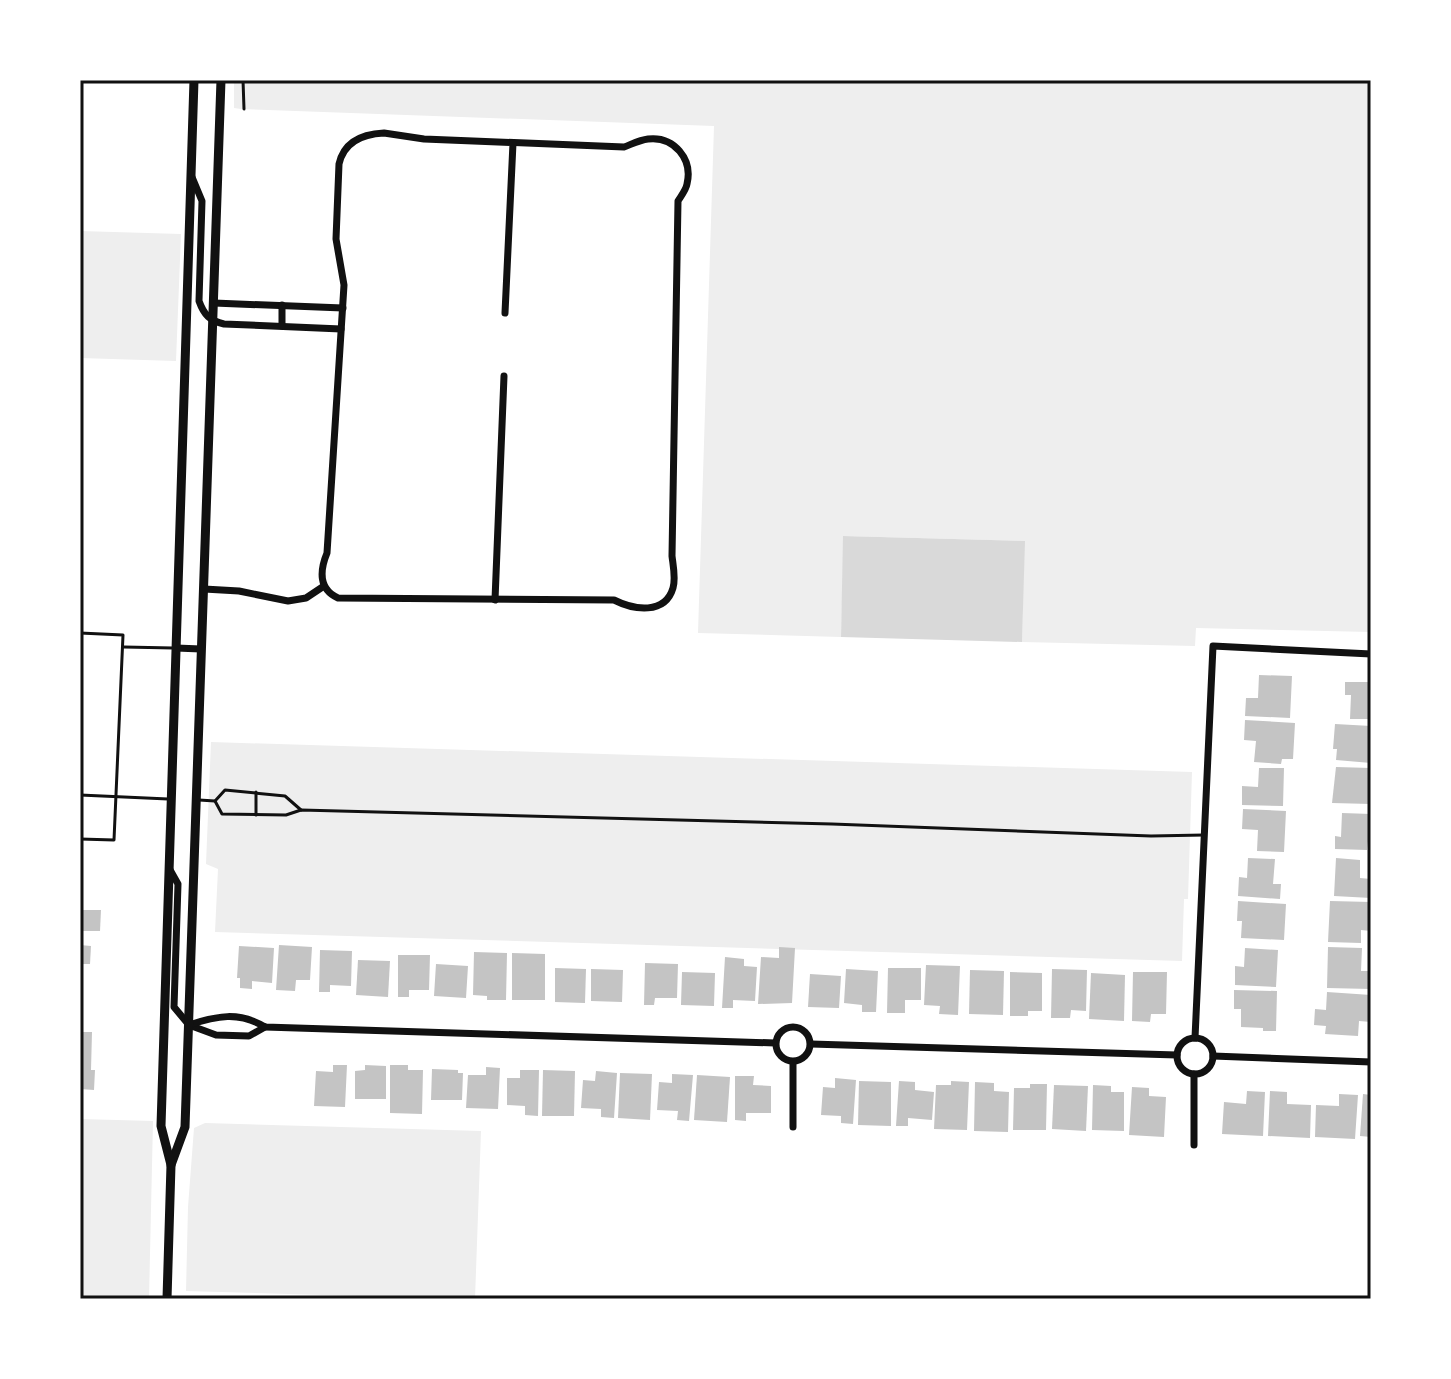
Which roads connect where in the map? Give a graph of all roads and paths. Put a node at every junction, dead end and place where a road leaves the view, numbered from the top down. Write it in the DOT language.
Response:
graph roads {
  1 [pos="194,80"];
  2 [pos="221,80"];
  3 [pos="243,80"];
  4 [pos="244,109"];
  5 [pos="513,143"];
  6 [pos="191,175"];
  7 [pos="214,303"];
  8 [pos="282,305"];
  9 [pos="343,308"];
  10 [pos="505,313"];
  11 [pos="213,322"];
  12 [pos="282,326"];
  13 [pos="341,329"];
  14 [pos="504,376"];
  15 [pos="324,586"];
  16 [pos="204,589"];
  17 [pos="495,600"];
  18 [pos="80,633"];
  19 [pos="123,647"];
  20 [pos="176,648"];
  21 [pos="201,649"];
  22 [pos="1371,654"];
  23 [pos="256,792"];
  24 [pos="80,795"];
  25 [pos="116,796"];
  26 [pos="172,799"];
  27 [pos="197,800"];
  28 [pos="215,801"];
  29 [pos="301,810"];
  30 [pos="256,815"];
  31 [pos="1204,835"];
  32 [pos="80,839"];
  33 [pos="169,868"];
  34 [pos="189,1025"];
  35 [pos="265,1027"];
  36 [pos="1195,1038"];
  37 [pos="775,1043"];
  38 [pos="811,1044"];
  39 [pos="1177,1055"];
  40 [pos="1213,1056"];
  41 [pos="793,1062"];
  42 [pos="1371,1062"];
  43 [pos="1194,1074"];
  44 [pos="793,1127"];
  45 [pos="1194,1145"];
  46 [pos="171,1165"];
  47 [pos="167,1299"];
  1 -- 6 [label="street"];
  2 -- 7 [label="street"];
  3 -- 4 [label="path"];
  5 -- 9 [label="street"];
  5 -- 10 [label="street"];
  5 -- 17 [label="street"];
  6 -- 11 [label="street"];
  6 -- 20 [label="street"];
  7 -- 8 [label="street"];
  7 -- 11 [label="street"];
  8 -- 9 [label="street"];
  8 -- 12 [label="street"];
  9 -- 13 [label="street"];
  11 -- 12 [label="street"];
  11 -- 16 [label="street"];
  12 -- 13 [label="street"];
  13 -- 15 [label="street"];
  14 -- 17 [label="street"];
  15 -- 16 [label="street"];
  15 -- 17 [label="street"];
  16 -- 21 [label="street"];
  18 -- 19 [label="lane"];
  19 -- 20 [label="lane"];
  19 -- 25 [label="lane"];
  20 -- 21 [label="street"];
  20 -- 26 [label="street"];
  21 -- 27 [label="street"];
  22 -- 31 [label="street"];
  23 -- 28 [label="lane"];
  23 -- 29 [label="lane"];
  23 -- 30 [label="lane"];
  24 -- 25 [label="lane"];
  25 -- 26 [label="lane"];
  25 -- 32 [label="lane"];
  26 -- 33 [label="street"];
  27 -- 28 [label="lane"];
  27 -- 34 [label="street"];
  28 -- 30 [label="lane"];
  29 -- 30 [label="lane"];
  29 -- 31 [label="lane"];
  31 -- 36 [label="street"];
  33 -- 34 [label="street"];
  33 -- 46 [label="street"];
  34 -- 35 [label="street"];
  34 -- 35 [label="street"];
  34 -- 46 [label="street"];
  35 -- 37 [label="street"];
  36 -- 39 [label="street"];
  36 -- 40 [label="street"];
  37 -- 38 [label="street"];
  37 -- 41 [label="street"];
  38 -- 39 [label="street"];
  38 -- 41 [label="street"];
  39 -- 43 [label="street"];
  40 -- 42 [label="street"];
  40 -- 43 [label="street"];
  41 -- 44 [label="street"];
  43 -- 45 [label="street"];
  46 -- 47 [label="street"];
}
